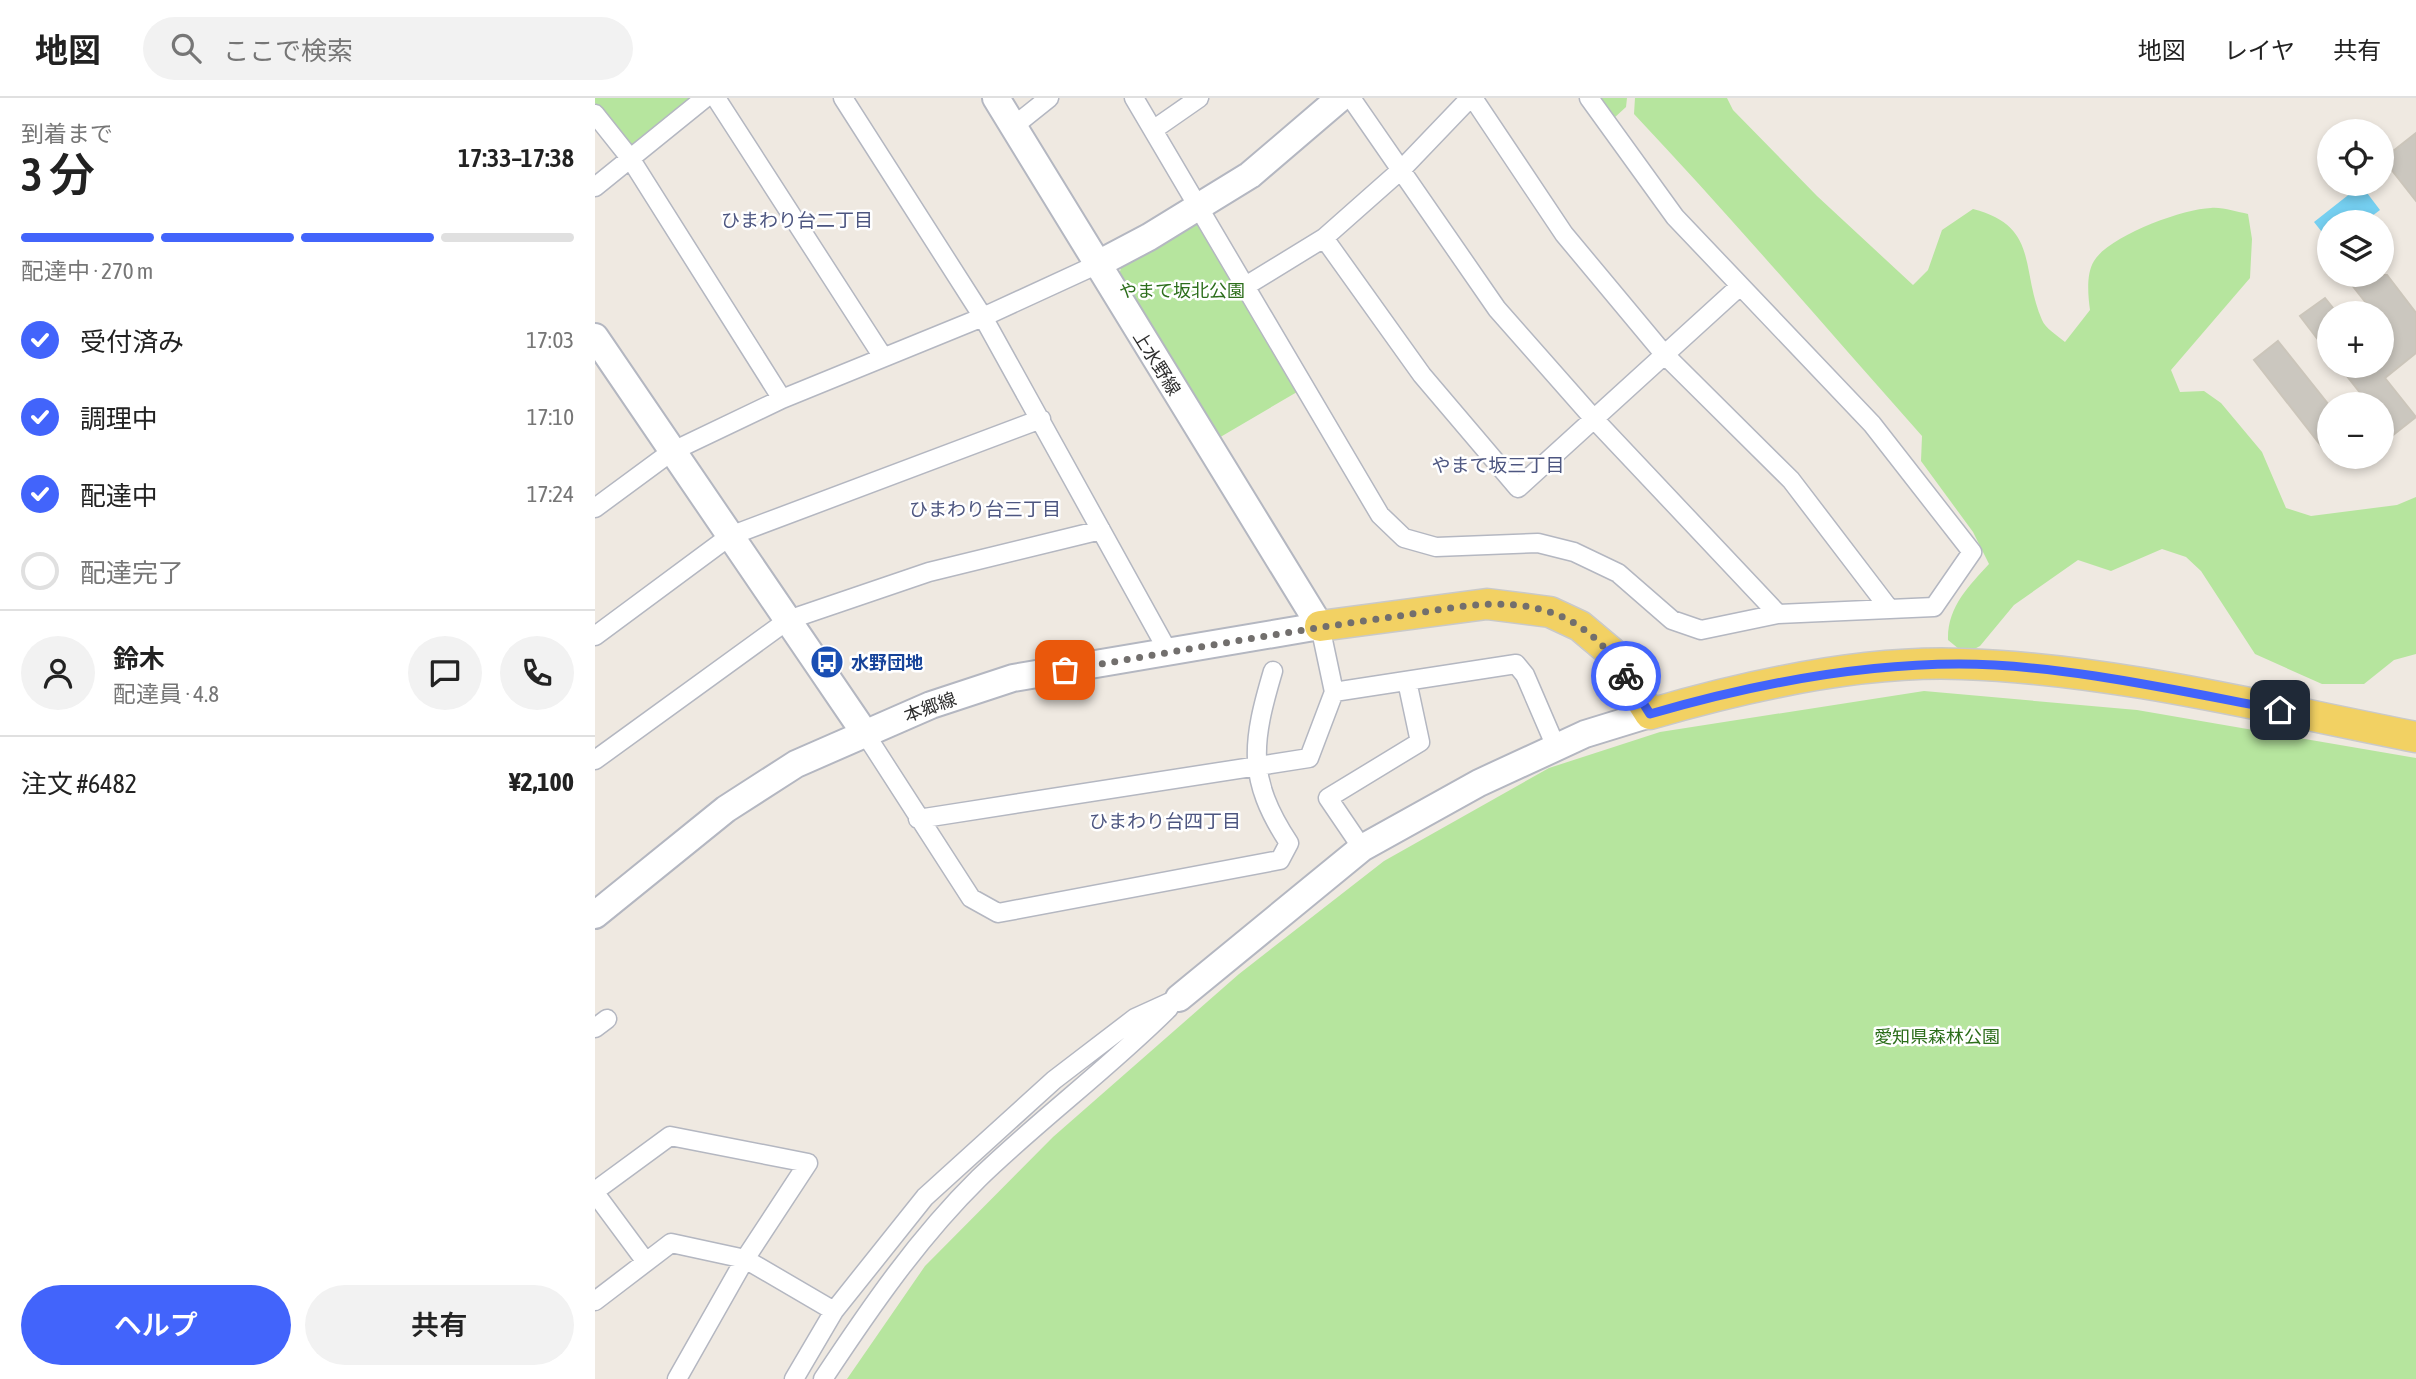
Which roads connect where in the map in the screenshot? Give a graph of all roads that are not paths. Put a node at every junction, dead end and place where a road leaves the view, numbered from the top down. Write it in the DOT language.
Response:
graph roads {
  1 [pos="705,98"];
  2 [pos="716,98"];
  3 [pos="843,98"];
  4 [pos="996,98"];
  5 [pos="1049,98"];
  6 [pos="1133,98"];
  7 [pos="1199,98"];
  8 [pos="1340,98"];
  9 [pos="1351,98"];
  10 [pos="1471,98"];
  11 [pos="1589,98"];
  12 [pos="595,114"];
  13 [pos="1014,126"];
  14 [pos="1153,130"];
  15 [pos="630,158"];
  16 [pos="1402,169"];
  17 [pos="595,187"];
  18 [pos="1197,208"];
  19 [pos="1324,238"];
  20 [pos="1096,265"];
  21 [pos="1739,286"];
  22 [pos="1244,287"];
  23 [pos="983,317"];
  24 [pos="599,351"];
  25 [pos="1664,355"];
  26 [pos="883,357"];
  27 [pos="782,400"];
  28 [pos="1041,419"];
  29 [pos="1594,419"];
  30 [pos="671,452"];
  31 [pos="595,508"];
  32 [pos="1101,530"];
  33 [pos="730,536"];
  34 [pos="1888,607"];
  35 [pos="1778,614"];
  36 [pos="788,620"];
  37 [pos="1319,626"];
  38 [pos="595,636"];
  39 [pos="1169,653"];
  40 [pos="1273,671"];
  41 [pos="1407,681"];
  42 [pos="1334,692"];
  43 [pos="1650,714"];
  44 [pos="864,732"];
  45 [pos="2416,737"];
  46 [pos="1556,747"];
  47 [pos="595,760"];
  48 [pos="1255,766"];
  49 [pos="918,819"];
  50 [pos="1362,848"];
  51 [pos="595,915"];
  52 [pos="1179,998"];
  53 [pos="595,1192"];
  54 [pos="745,1259"];
  55 [pos="646,1262"];
  56 [pos="595,1301"];
  57 [pos="834,1311"];
  58 [pos="677,1379"];
  59 [pos="794,1379"];
  60 [pos="823,1379"];
  1 -- 15 [label="street"];
  2 -- 26 [label="street"];
  3 -- 23 [label="street"];
  4 -- 13 [label="street, 上水野線"];
  5 -- 13 [label="street"];
  6 -- 14 [label="street"];
  7 -- 14 [label="street"];
  8 -- 18 [label="street"];
  9 -- 16 [label="street"];
  10 -- 16 [label="street"];
  10 -- 25 [label="street"];
  11 -- 21 [label="street"];
  12 -- 15 [label="street"];
  13 -- 20 [label="street, 上水野線"];
  14 -- 18 [label="street"];
  15 -- 17 [label="street"];
  15 -- 27 [label="street"];
  16 -- 19 [label="street"];
  16 -- 29 [label="street"];
  18 -- 20 [label="street"];
  18 -- 22 [label="street"];
  19 -- 22 [label="street"];
  19 -- 29 [label="street"];
  20 -- 23 [label="street"];
  20 -- 37 [label="street, 上水野線"];
  21 -- 25 [label="street"];
  21 -- 34 [label="street"];
  22 -- 35 [label="street"];
  23 -- 26 [label="street"];
  23 -- 28 [label="street"];
  24 -- 30 [label="street"];
  25 -- 29 [label="street"];
  25 -- 34 [label="street"];
  26 -- 27 [label="street"];
  27 -- 30 [label="street"];
  28 -- 32 [label="street"];
  28 -- 33 [label="street"];
  29 -- 35 [label="street"];
  30 -- 31 [label="street"];
  30 -- 33 [label="street"];
  32 -- 36 [label="street"];
  32 -- 39 [label="street"];
  33 -- 36 [label="street"];
  33 -- 38 [label="street"];
  34 -- 35 [label="street"];
  36 -- 44 [label="street"];
  36 -- 47 [label="street"];
  37 -- 39 [label="street, 本郷線"];
  37 -- 42 [label="street"];
  37 -- 43 [label="main road"];
  39 -- 44 [label="street, 本郷線"];
  40 -- 48 [label="street"];
  41 -- 42 [label="street"];
  41 -- 46 [label="street"];
  41 -- 50 [label="street"];
  42 -- 48 [label="street"];
  43 -- 45 [label="main road"];
  43 -- 46 [label="street"];
  44 -- 49 [label="street"];
  44 -- 51 [label="street, 本郷線"];
  46 -- 50 [label="street"];
  48 -- 49 [label="street"];
  48 -- 49 [label="street"];
  50 -- 52 [label="street"];
  52 -- 57 [label="street"];
  52 -- 60 [label="street"];
  53 -- 54 [label="street"];
  53 -- 55 [label="street"];
  54 -- 55 [label="street"];
  54 -- 57 [label="street"];
  54 -- 58 [label="street"];
  55 -- 56 [label="street"];
  57 -- 59 [label="street"];
}
